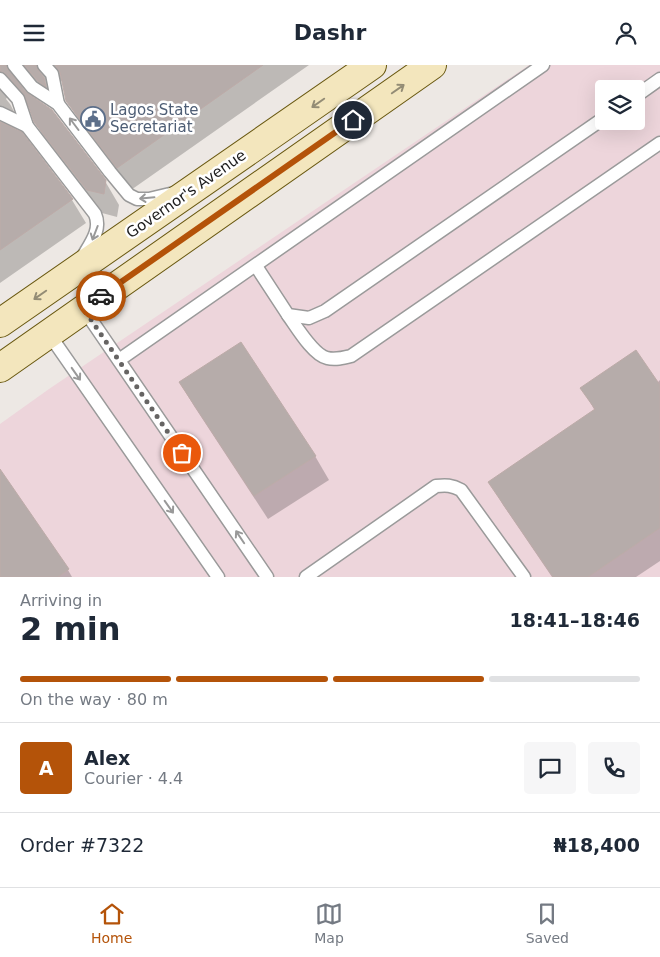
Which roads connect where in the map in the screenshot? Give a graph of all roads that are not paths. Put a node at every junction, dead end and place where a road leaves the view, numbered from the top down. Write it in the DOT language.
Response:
graph roads {
  1 [pos="14,65"];
  2 [pos="44,65"];
  3 [pos="372,65"];
  4 [pos="432,65"];
  5 [pos="543,65"];
  6 [pos="0,79"];
  7 [pos="660,79"];
  8 [pos="645,90"];
  9 [pos="58,104"];
  10 [pos="0,113"];
  11 [pos="595,124"];
  12 [pos="28,126"];
  13 [pos="660,143"];
  14 [pos="194,189"];
  15 [pos="256,266"];
  16 [pos="73,273"];
  17 [pos="83,308"];
  18 [pos="288,315"];
  19 [pos="0,323"];
  20 [pos="48,334"];
  21 [pos="119,360"];
  22 [pos="0,367"];
  23 [pos="218,577"];
  24 [pos="267,577"];
  25 [pos="306,577"];
  26 [pos="524,577"];
  1 -- 9 [label="lane"];
  2 -- 9 [label="lane"];
  3 -- 14 [label="street, Governor's Avenue, one-way"];
  17 -- 4 [label="street, one-way"];
  5 -- 15 [label="lane"];
  6 -- 12 [label="lane"];
  7 -- 8 [label="lane"];
  14 -- 9 [label="lane, one-way"];
  10 -- 12 [label="lane"];
  11 -- 18 [label="lane"];
  12 -- 16 [label="lane, one-way"];
  13 -- 18 [label="lane"];
  14 -- 16 [label="street, Governor's Avenue"];
  15 -- 18 [label="lane"];
  15 -- 21 [label="lane"];
  16 -- 19 [label="street, Governor's Avenue, one-way"];
  17 -- 20 [label="street"];
  17 -- 21 [label="lane"];
  20 -- 22 [label="street"];
  20 -- 23 [label="lane, one-way"];
  24 -- 21 [label="lane, one-way"];
  25 -- 26 [label="lane"];
}
